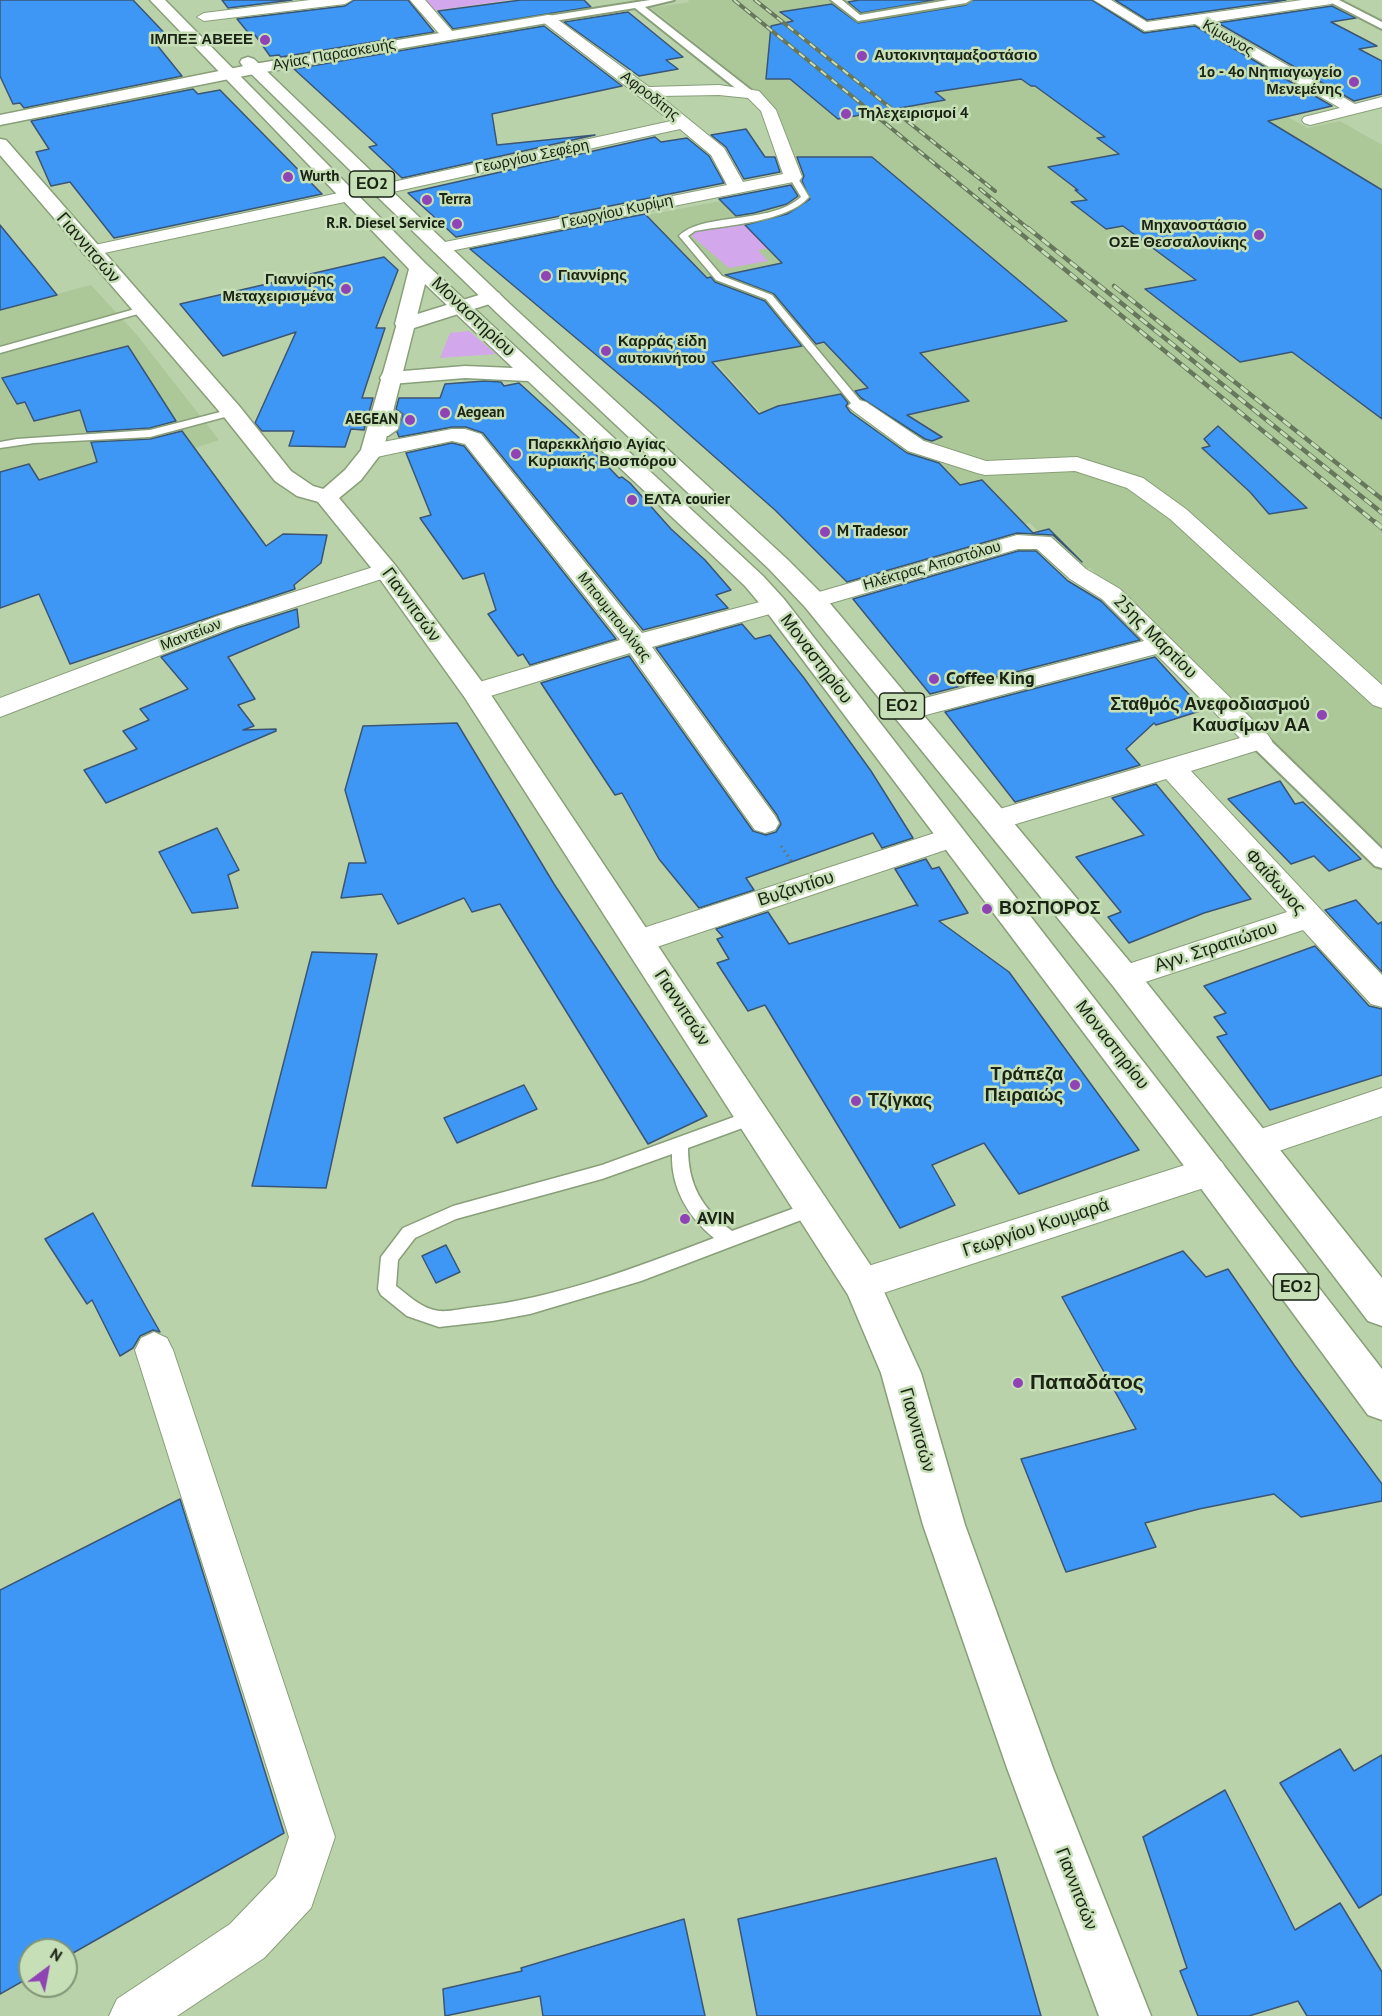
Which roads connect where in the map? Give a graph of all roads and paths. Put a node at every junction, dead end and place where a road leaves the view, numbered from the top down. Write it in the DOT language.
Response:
graph roads {
  1 [pos="157,0"];
  2 [pos="345,0"];
  3 [pos="417,0"];
  4 [pos="669,0"];
  5 [pos="836,0"];
  6 [pos="966,0"];
  7 [pos="1101,0"];
  8 [pos="1216,0"];
  9 [pos="1331,0"];
  10 [pos="638,5"];
  11 [pos="200,12"];
  12 [pos="1240,13"];
  13 [pos="548,19"];
  14 [pos="1196,20"];
  15 [pos="1382,26"];
  16 [pos="221,34"];
  17 [pos="448,35"];
  18 [pos="237,51"];
  19 [pos="254,69"];
  20 [pos="229,75"];
  21 [pos="645,92"];
  22 [pos="747,92"];
  23 [pos="1382,102"];
  24 [pos="1353,109"];
  25 [pos="0,120"];
  26 [pos="1310,120"];
  27 [pos="684,123"];
  28 [pos="0,144"];
  29 [pos="793,177"];
  30 [pos="737,187"];
  31 [pos="379,190"];
  32 [pos="348,196"];
  33 [pos="440,248"];
  34 [pos="90,251"];
  35 [pos="419,268"];
  36 [pos="498,303"];
  37 [pos="142,310"];
  38 [pos="469,312"];
  39 [pos="403,332"];
  40 [pos="0,350"];
  41 [pos="536,375"];
  42 [pos="391,378"];
  43 [pos="859,406"];
  44 [pos="232,412"];
  45 [pos="390,412"];
  46 [pos="378,443"];
  47 [pos="0,446"];
  48 [pos="326,496"];
  49 [pos="1050,547"];
  50 [pos="386,570"];
  51 [pos="814,601"];
  52 [pos="775,605"];
  53 [pos="636,643"];
  54 [pos="1163,644"];
  55 [pos="475,692"];
  56 [pos="1382,699"];
  57 [pos="0,708"];
  58 [pos="907,711"];
  59 [pos="1259,741"];
  60 [pos="1171,767"];
  61 [pos="996,820"];
  62 [pos="765,824"];
  63 [pos="953,837"];
  64 [pos="1382,861"];
  65 [pos="809,884"];
  66 [pos="1307,917"];
  67 [pos="639,941"];
  68 [pos="1124,977"];
  69 [pos="1382,995"];
  70 [pos="1382,1102"];
  71 [pos="753,1117"];
  72 [pos="680,1145"];
  73 [pos="1255,1145"];
  74 [pos="1210,1172"];
  75 [pos="811,1209"];
  76 [pos="730,1240"];
  77 [pos="862,1284"];
  78 [pos="1382,1308"];
  79 [pos="154,1350"];
  80 [pos="1382,1401"];
  81 [pos="134,2016"];
  82 [pos="1125,2016"];
  1 -- 20 [label="main road, Μοναστηρίου / ΕΟ2"];
  2 -- 11 [label="street"];
  3 -- 17 [label="street"];
  4 -- 10 [label="street, Αγίας Παρασκευής"];
  5 -- 6 [label="street"];
  7 -- 14 [label="street"];
  8 -- 12 [label="street"];
  9 -- 12 [label="street"];
  9 -- 15 [label="street"];
  10 -- 13 [label="street, Αγίας Παρασκευής"];
  10 -- 22 [label="street"];
  11 -- 16 [label="main road"];
  12 -- 14 [label="street"];
  13 -- 17 [label="main road, Αγίας Παρασκευής"];
  13 -- 21 [label="street, Αφροδίτης"];
  14 -- 24 [label="street, Κίμωνος"];
  17 -- 19 [label="main road, Αγίας Παρασκευής"];
  18 -- 19 [label="main road, Μοναστηρίου / ΕΟ2"];
  19 -- 20 [label="main road, Αγίας Παρασκευής"];
  19 -- 31 [label="main road, Μοναστηρίου / ΕΟ2"];
  20 -- 25 [label="main road, Αγίας Παρασκευής"];
  20 -- 32 [label="main road, Μοναστηρίου / ΕΟ2"];
  21 -- 22 [label="street"];
  21 -- 27 [label="street, Αφροδίτης"];
  22 -- 29 [label="street"];
  23 -- 24 [label="street"];
  24 -- 26 [label="street"];
  27 -- 30 [label="street, Αφροδίτης"];
  27 -- 31 [label="street, Γεωργίου Σεφέρη"];
  28 -- 34 [label="main road, Γιαννιτσών"];
  29 -- 30 [label="street, Γεωργίου Κυρίμη"];
  29 -- 43 [label="lane"];
  30 -- 33 [label="street, Γεωργίου Κυρίμη"];
  31 -- 33 [label="main road, Μοναστηρίου / ΕΟ2"];
  32 -- 34 [label="street"];
  32 -- 35 [label="main road, Μοναστηρίου / ΕΟ2"];
  33 -- 36 [label="main road, Μοναστηρίου / ΕΟ2"];
  34 -- 37 [label="main road, Γιαννιτσών"];
  35 -- 38 [label="main road, Μοναστηρίου / ΕΟ2"];
  35 -- 39 [label="main road"];
  36 -- 38 [label="main road"];
  36 -- 51 [label="main road, Μοναστηρίου / ΕΟ2"];
  37 -- 40 [label="lane"];
  37 -- 44 [label="main road, Γιαννιτσών"];
  38 -- 39 [label="main road"];
  38 -- 41 [label="main road, Μοναστηρίου / ΕΟ2"];
  39 -- 42 [label="main road"];
  41 -- 42 [label="main road"];
  41 -- 52 [label="main road, Μοναστηρίου / ΕΟ2"];
  42 -- 46 [label="main road"];
  43 -- 56 [label="street"];
  44 -- 47 [label="lane"];
  44 -- 48 [label="main road, Γιαννιτσών"];
  45 -- 46 [label="lane"];
  46 -- 48 [label="main road"];
  46 -- 53 [label="street, Μπουμπουλίνας"];
  48 -- 50 [label="main road, Γιαννιτσών"];
  49 -- 51 [label="street, Ηλέκτρας Αποστόλου"];
  49 -- 54 [label="street, 25ης Μαρτίου"];
  50 -- 55 [label="main road, Γιαννιτσών"];
  50 -- 57 [label="street, Μαντείων"];
  51 -- 58 [label="main road, Μοναστηρίου / ΕΟ2"];
  52 -- 53 [label="street"];
  52 -- 63 [label="main road, Μοναστηρίου / ΕΟ2"];
  53 -- 55 [label="street"];
  53 -- 62 [label="street, Μπουμπουλίνας"];
  54 -- 58 [label="street"];
  54 -- 59 [label="street, 25ης Μαρτίου"];
  55 -- 67 [label="main road, Γιαννιτσών"];
  58 -- 61 [label="main road, Μοναστηρίου / ΕΟ2"];
  59 -- 60 [label="street"];
  59 -- 64 [label="street, 25ης Μαρτίου"];
  60 -- 61 [label="street"];
  60 -- 66 [label="street, Φαίδωνος"];
  61 -- 68 [label="main road, Μοναστηρίου / ΕΟ2"];
  62 -- 65 [label="path"];
  63 -- 65 [label="street, Βυζαντίου"];
  63 -- 74 [label="main road, Μοναστηρίου / ΕΟ2"];
  65 -- 67 [label="street, Βυζαντίου"];
  66 -- 68 [label="street, Αγν. Στρατιώτου"];
  66 -- 69 [label="street, Φαίδωνος"];
  67 -- 71 [label="main road, Γιαννιτσών"];
  68 -- 73 [label="main road, Μοναστηρίου / ΕΟ2"];
  70 -- 73 [label="street"];
  71 -- 72 [label="lane"];
  71 -- 75 [label="main road, Γιαννιτσών"];
  72 -- 76 [label="lane"];
  72 -- 76 [label="lane"];
  73 -- 78 [label="main road, Μοναστηρίου / ΕΟ2"];
  74 -- 77 [label="street, Γεωργίου Κουμαρά"];
  74 -- 80 [label="main road, Μοναστηρίου / ΕΟ2"];
  75 -- 76 [label="lane"];
  75 -- 77 [label="main road, Γιαννιτσών"];
  77 -- 82 [label="main road, Γιαννιτσών"];
  79 -- 81 [label="street"];
}
